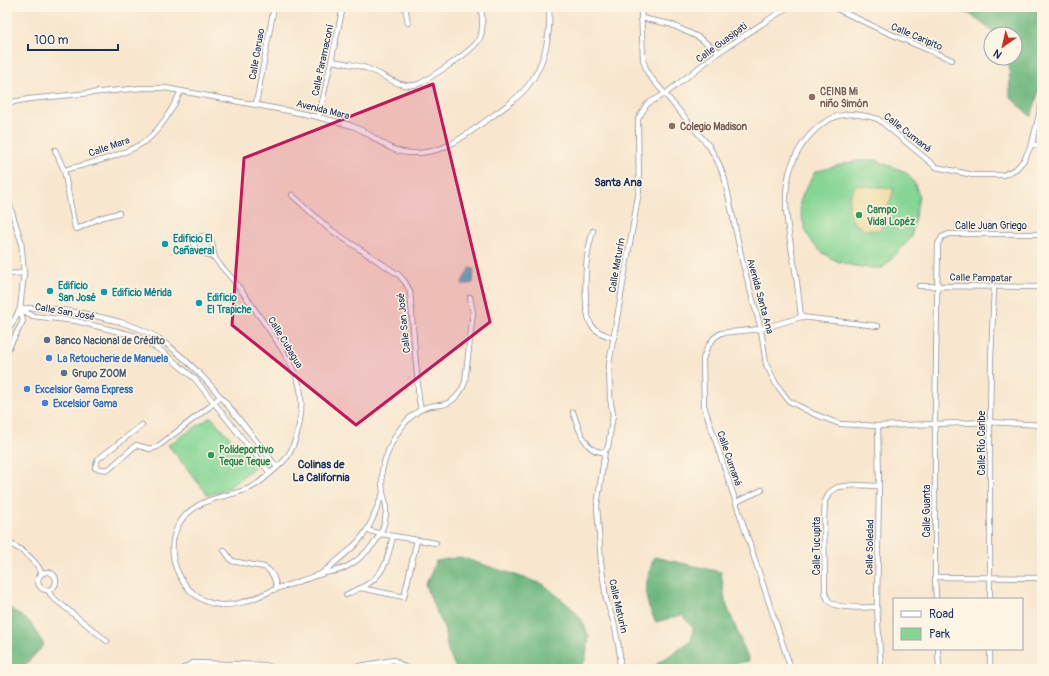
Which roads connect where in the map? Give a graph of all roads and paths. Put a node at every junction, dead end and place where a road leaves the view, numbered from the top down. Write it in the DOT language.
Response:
graph roads {
  1 [pos="274,7"];
  2 [pos="343,7"];
  3 [pos="405,7"];
  4 [pos="481,7"];
  5 [pos="549,7"];
  6 [pos="641,7"];
  7 [pos="788,7"];
  8 [pos="833,7"];
  9 [pos="641,18"];
  10 [pos="408,23"];
  11 [pos="720,52"];
  12 [pos="952,60"];
  13 [pos="332,61"];
  14 [pos="181,91"];
  15 [pos="665,94"];
  16 [pos="7,100"];
  17 [pos="13,102"];
  18 [pos="1042,102"];
  19 [pos="256,104"];
  20 [pos="7,107"];
  21 [pos="320,116"];
  22 [pos="1032,144"];
  23 [pos="1042,147"];
  24 [pos="55,150"];
  25 [pos="64,170"];
  26 [pos="292,195"];
  27 [pos="7,200"];
  28 [pos="119,213"];
  29 [pos="593,231"];
  30 [pos="1042,234"];
  31 [pos="215,258"];
  32 [pos="24,273"];
  33 [pos="7,274"];
  34 [pos="919,286"];
  35 [pos="937,286"];
  36 [pos="994,287"];
  37 [pos="1042,287"];
  38 [pos="470,297"];
  39 [pos="20,309"];
  40 [pos="78,312"];
  41 [pos="801,317"];
  42 [pos="76,321"];
  43 [pos="878,326"];
  44 [pos="761,329"];
  45 [pos="7,334"];
  46 [pos="614,338"];
  47 [pos="7,351"];
  48 [pos="220,397"];
  49 [pos="214,402"];
  50 [pos="421,409"];
  51 [pos="573,412"];
  52 [pos="990,422"];
  53 [pos="935,424"];
  54 [pos="142,425"];
  55 [pos="1042,425"];
  56 [pos="878,426"];
  57 [pos="604,451"];
  58 [pos="277,467"];
  59 [pos="270,473"];
  60 [pos="879,486"];
  61 [pos="762,490"];
  62 [pos="383,493"];
  63 [pos="736,502"];
  64 [pos="367,530"];
  65 [pos="381,534"];
  66 [pos="393,536"];
  67 [pos="417,540"];
  68 [pos="7,542"];
  69 [pos="436,543"];
  70 [pos="224,550"];
  71 [pos="42,574"];
  72 [pos="321,574"];
  73 [pos="935,577"];
  74 [pos="990,578"];
  75 [pos="1042,578"];
  76 [pos="360,588"];
  77 [pos="277,589"];
  78 [pos="48,590"];
  79 [pos="346,595"];
  80 [pos="936,598"];
  81 [pos="990,598"];
  82 [pos="877,607"];
  83 [pos="107,641"];
  84 [pos="938,650"];
  85 [pos="990,650"];
  86 [pos="388,661"];
  87 [pos="265,667"];
  88 [pos="182,669"];
  89 [pos="273,669"];
  90 [pos="343,669"];
  91 [pos="382,669"];
  92 [pos="407,669"];
  93 [pos="619,669"];
  94 [pos="790,669"];
  95 [pos="881,669"];
  96 [pos="939,669"];
  97 [pos="990,669"];
  1 -- 19 [label="street, Calle Caruao"];
  2 -- 13 [label="street, Calle Paramaconí"];
  3 -- 10 [label="street"];
  4 -- 13 [label="street"];
  5 -- 21 [label="street, Avenida Mara"];
  6 -- 9 [label="street, Avenida Santa Ana"];
  7 -- 11 [label="street, Calle Guasipati"];
  8 -- 12 [label="street, Calle Caripito"];
  9 -- 11 [label="street"];
  9 -- 15 [label="street, Avenida Santa Ana"];
  11 -- 15 [label="street, Calle Guasipati"];
  13 -- 21 [label="street, Calle Paramaconí"];
  14 -- 17 [label="street, Avenida Mara"];
  14 -- 19 [label="street, Avenida Mara"];
  14 -- 25 [label="street, Calle Mara"];
  15 -- 44 [label="street, Avenida Santa Ana"];
  15 -- 46 [label="street, Calle Maturín"];
  16 -- 17 [label="street"];
  17 -- 20 [label="street"];
  18 -- 22 [label="street, Calle Cumaná"];
  19 -- 21 [label="street, Avenida Mara"];
  22 -- 23 [label="street"];
  22 -- 41 [label="street, Calle Cumaná"];
  24 -- 25 [label="street"];
  25 -- 28 [label="street"];
  26 -- 50 [label="street, Calle San José"];
  27 -- 32 [label="street"];
  29 -- 46 [label="street"];
  30 -- 35 [label="street, Calle Juan Griego"];
  31 -- 31 [label="street, Calle Cubagua"];
  31 -- 58 [label="street, Calle Cubagua"];
  32 -- 33 [label="street"];
  32 -- 39 [label="street"];
  34 -- 35 [label="street, Calle Pampatar"];
  35 -- 36 [label="street, Calle Pampatar"];
  35 -- 53 [label="street, Calle Guanta"];
  36 -- 37 [label="street, Calle Pampatar"];
  36 -- 52 [label="street, Calle Río Caribe"];
  38 -- 50 [label="street"];
  39 -- 40 [label="street, Calle San José"];
  39 -- 42 [label="street, Calle San José"];
  39 -- 45 [label="street"];
  39 -- 47 [label="street"];
  40 -- 42 [label="street"];
  40 -- 48 [label="street, Calle San José"];
  41 -- 43 [label="street, Calle Cumaná"];
  41 -- 44 [label="street, Calle Cumaná"];
  42 -- 49 [label="street, Calle San José"];
  44 -- 56 [label="street, Avenida Santa Ana"];
  44 -- 63 [label="street, Calle Cumaná"];
  46 -- 57 [label="street, Calle Maturín"];
  48 -- 49 [label="street"];
  48 -- 58 [label="street, Calle San José"];
  49 -- 54 [label="street"];
  49 -- 59 [label="street, Calle San José"];
  50 -- 62 [label="street"];
  51 -- 57 [label="street"];
  52 -- 53 [label="street, Avenida Santa Ana"];
  52 -- 55 [label="street, Avenida Santa Ana"];
  52 -- 74 [label="street, Calle Río Caribe"];
  53 -- 56 [label="street, Avenida Santa Ana"];
  53 -- 73 [label="street, Calle Guanta"];
  56 -- 60 [label="street, Calle Soledad"];
  57 -- 93 [label="street, Calle Maturín"];
  58 -- 59 [label="street, Calle Cubagua"];
  59 -- 77 [label="street, Calle Cubagua"];
  60 -- 82 [label="street, Calle Soledad"];
  60 -- 82 [label="street, Calle Tucupita"];
  61 -- 63 [label="street"];
  62 -- 64 [label="street"];
  62 -- 65 [label="street"];
  63 -- 94 [label="street, Calle Cumaná"];
  64 -- 65 [label="street"];
  64 -- 72 [label="street"];
  65 -- 66 [label="street"];
  65 -- 72 [label="street, Calle Cubagua"];
  66 -- 67 [label="street"];
  66 -- 76 [label="street"];
  67 -- 69 [label="street"];
  67 -- 76 [label="street"];
  68 -- 71 [label="street"];
  70 -- 77 [label="street"];
  71 -- 78 [label="street"];
  71 -- 78 [label="street"];
  72 -- 77 [label="street, Calle Cubagua"];
  73 -- 74 [label="street"];
  73 -- 80 [label="street, Calle Guanta"];
  74 -- 75 [label="street"];
  74 -- 81 [label="street, Calle Río Caribe"];
  76 -- 79 [label="street"];
  78 -- 83 [label="street"];
  82 -- 95 [label="street, Calle Soledad"];
  84 -- 96 [label="street"];
  85 -- 97 [label="street"];
  86 -- 90 [label="street"];
  86 -- 91 [label="street"];
  86 -- 92 [label="street"];
  87 -- 88 [label="street"];
  87 -- 89 [label="street"];
}
